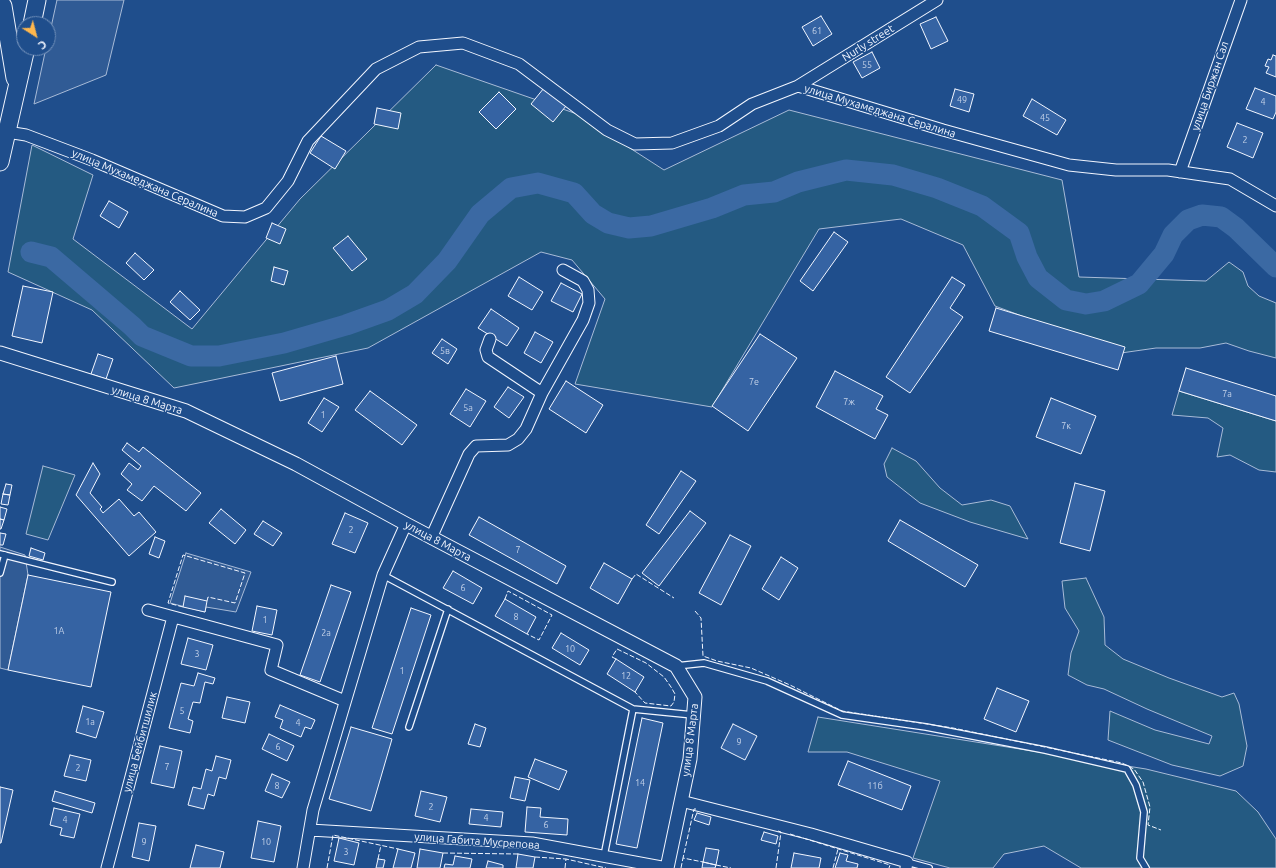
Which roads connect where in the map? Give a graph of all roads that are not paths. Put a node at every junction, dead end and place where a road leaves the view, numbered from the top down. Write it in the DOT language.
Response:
graph roads {
  1 [pos="37,0"];
  2 [pos="937,0"];
  3 [pos="1241,0"];
  4 [pos="0,2"];
  5 [pos="34,16"];
  6 [pos="24,56"];
  7 [pos="17,85"];
  8 [pos="798,86"];
  9 [pos="6,132"];
  10 [pos="0,162"];
  11 [pos="1180,172"];
  12 [pos="1276,206"];
  13 [pos="564,270"];
  14 [pos="490,339"];
  15 [pos="0,353"];
  16 [pos="542,393"];
  17 [pos="406,524"];
  18 [pos="431,538"];
  19 [pos="2,554"];
  20 [pos="0,573"];
  21 [pos="383,575"];
  22 [pos="112,582"];
  23 [pos="448,609"];
  24 [pos="148,610"];
  25 [pos="173,617"];
  26 [pos="676,666"];
  27 [pos="346,701"];
  28 [pos="633,709"];
  29 [pos="694,715"];
  30 [pos="408,727"];
  31 [pos="681,801"];
  32 [pos="310,830"];
  33 [pos="604,856"];
  34 [pos="907,865"];
  35 [pos="107,868"];
  36 [pos="304,868"];
  37 [pos="667,868"];
  38 [pos="929,868"];
  39 [pos="1146,868"];
  1 -- 5 [label="main road"];
  2 -- 8 [label="street, Nurly street"];
  3 -- 11 [label="street, улица Биржан Сал"];
  4 -- 7 [label="main road"];
  6 -- 7 [label="main road"];
  7 -- 9 [label="main road"];
  8 -- 9 [label="street, улица Мухамеджана Сералина"];
  8 -- 11 [label="street, улица Мухамеджана Сералина"];
  9 -- 10 [label="main road"];
  11 -- 12 [label="street, улица Мухамеджана Сералина"];
  13 -- 16 [label="street"];
  14 -- 16 [label="street"];
  15 -- 17 [label="street, улица 8 Марта"];
  16 -- 18 [label="street"];
  17 -- 18 [label="street, улица 8 Марта"];
  17 -- 21 [label="street"];
  18 -- 26 [label="street, улица 8 Марта"];
  19 -- 20 [label="lane"];
  19 -- 22 [label="lane"];
  21 -- 23 [label="lane"];
  21 -- 27 [label="street"];
  23 -- 28 [label="lane"];
  23 -- 30 [label="lane"];
  24 -- 25 [label="street"];
  25 -- 27 [label="street"];
  25 -- 35 [label="street, улица Бейбитшилик"];
  26 -- 29 [label="street, улица 8 Марта"];
  26 -- 39 [label="lane"];
  27 -- 32 [label="street"];
  28 -- 29 [label="lane"];
  28 -- 33 [label="lane"];
  29 -- 31 [label="street, улица 8 Марта"];
  31 -- 34 [label="street"];
  31 -- 37 [label="street, улица 8 Марта"];
  32 -- 33 [label="street, улица Габита Мусрепова"];
  32 -- 36 [label="street"];
  33 -- 37 [label="street, улица Габита Мусрепова"];
  34 -- 38 [label="lane"];
}
